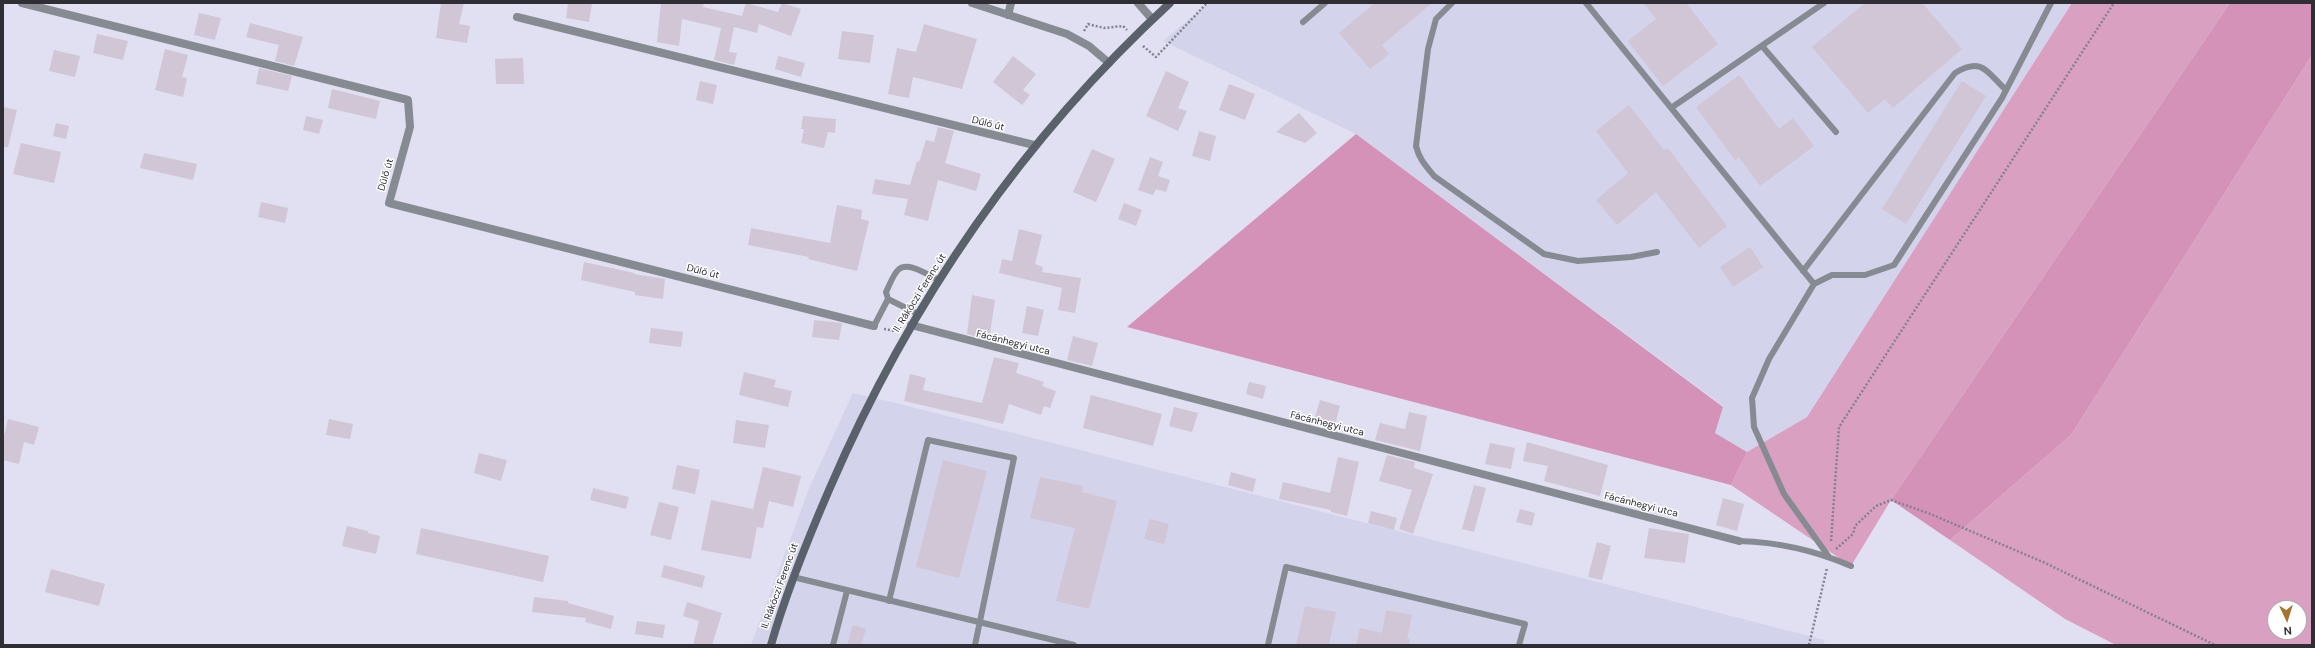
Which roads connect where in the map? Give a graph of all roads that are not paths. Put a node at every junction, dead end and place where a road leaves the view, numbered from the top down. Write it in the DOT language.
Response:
graph roads {
  1 [pos="22,3"];
  2 [pos="972,3"];
  3 [pos="1012,3"];
  4 [pos="1138,3"];
  5 [pos="1170,3"];
  6 [pos="1325,3"];
  7 [pos="1452,3"];
  8 [pos="1586,3"];
  9 [pos="1824,3"];
  10 [pos="2051,3"];
  11 [pos="1008,15"];
  12 [pos="517,17"];
  13 [pos="1152,19"];
  14 [pos="1304,22"];
  15 [pos="1762,46"];
  16 [pos="1109,63"];
  17 [pos="2006,90"];
  18 [pos="1671,108"];
  19 [pos="1836,132"];
  20 [pos="1034,145"];
  21 [pos="1657,252"];
  22 [pos="1803,271"];
  23 [pos="939,280"];
  24 [pos="1814,284"];
  25 [pos="888,299"];
  26 [pos="918,314"];
  27 [pos="911,325"];
  28 [pos="874,326"];
  29 [pos="1738,541"];
  30 [pos="1830,557"];
  31 [pos="1851,566"];
  32 [pos="793,577"];
  33 [pos="847,592"];
  34 [pos="889,601"];
  35 [pos="978,622"];
  36 [pos="771,645"];
  37 [pos="832,645"];
  38 [pos="974,645"];
  39 [pos="1074,645"];
  40 [pos="1268,645"];
  41 [pos="1519,645"];
  1 -- 28 [label="street, Dűlő út"];
  2 -- 11 [label="street"];
  3 -- 11 [label="street"];
  4 -- 13 [label="street"];
  5 -- 13 [label="main road, II. Rákóczi Ferenc út"];
  6 -- 14 [label="lane"];
  7 -- 21 [label="lane"];
  8 -- 18 [label="lane"];
  9 -- 15 [label="lane"];
  10 -- 17 [label="lane"];
  11 -- 16 [label="street"];
  12 -- 20 [label="street, Dűlő út"];
  13 -- 16 [label="main road, II. Rákóczi Ferenc út"];
  15 -- 18 [label="lane"];
  15 -- 19 [label="lane"];
  16 -- 20 [label="main road, II. Rákóczi Ferenc út"];
  17 -- 22 [label="lane"];
  17 -- 24 [label="lane"];
  18 -- 22 [label="lane"];
  20 -- 23 [label="main road, II. Rákóczi Ferenc út"];
  22 -- 24 [label="lane"];
  23 -- 25 [label="lane"];
  23 -- 26 [label="main road, II. Rákóczi Ferenc út"];
  24 -- 30 [label="lane"];
  25 -- 26 [label="lane"];
  25 -- 28 [label="lane"];
  26 -- 27 [label="main road, II. Rákóczi Ferenc út"];
  27 -- 29 [label="street, Fácánhegyi utca"];
  27 -- 32 [label="main road, II. Rákóczi Ferenc út"];
  29 -- 30 [label="lane"];
  30 -- 31 [label="lane"];
  32 -- 33 [label="lane"];
  32 -- 36 [label="main road, II. Rákóczi Ferenc út"];
  33 -- 34 [label="lane"];
  33 -- 37 [label="lane"];
  34 -- 35 [label="lane"];
  34 -- 35 [label="lane"];
  35 -- 38 [label="lane"];
  35 -- 39 [label="lane"];
  40 -- 41 [label="lane"];
}
